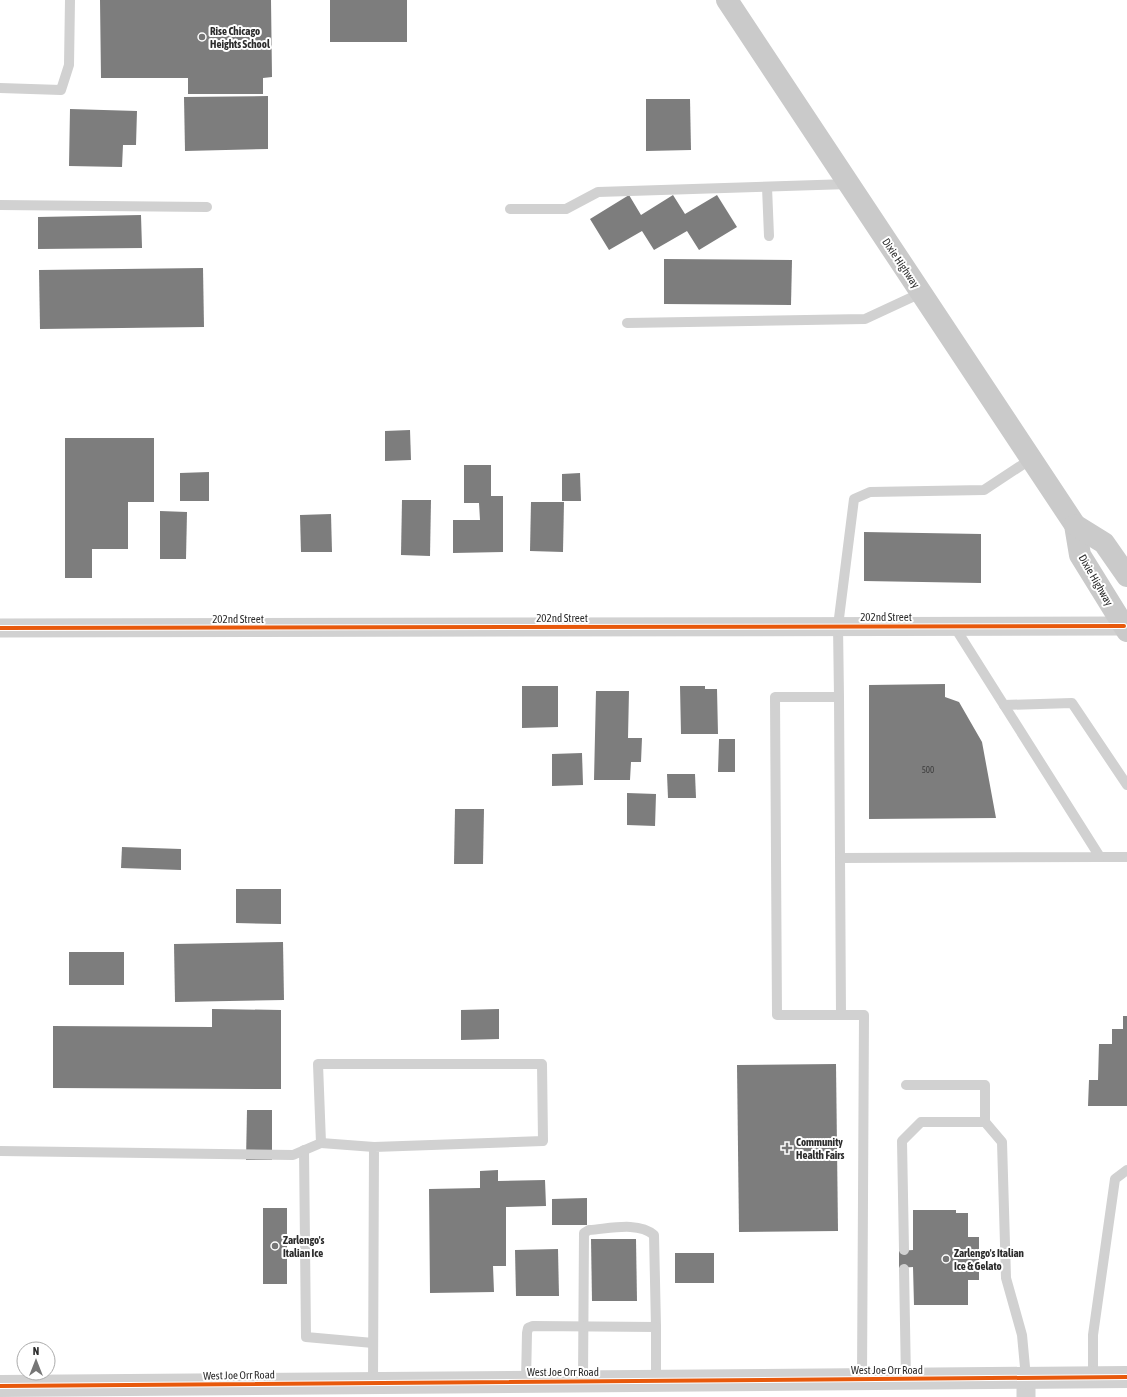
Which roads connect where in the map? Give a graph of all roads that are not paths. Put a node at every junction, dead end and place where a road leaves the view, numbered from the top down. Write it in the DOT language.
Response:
graph roads {
  1 [pos="70,0"];
  2 [pos="727,0"];
  3 [pos="0,88"];
  4 [pos="849,184"];
  5 [pos="767,187"];
  6 [pos="0,205"];
  7 [pos="207,207"];
  8 [pos="510,209"];
  9 [pos="769,236"];
  10 [pos="921,293"];
  11 [pos="628,323"];
  12 [pos="1031,459"];
  13 [pos="1075,525"];
  14 [pos="1127,576"];
  15 [pos="838,626"];
  16 [pos="954,626"];
  17 [pos="0,628"];
  18 [pos="1125,629"];
  19 [pos="840,697"];
  20 [pos="1004,705"];
  21 [pos="1127,785"];
  22 [pos="1100,857"];
  23 [pos="1127,857"];
  24 [pos="840,858"];
  25 [pos="841,1015"];
  26 [pos="906,1085"];
  27 [pos="985,1122"];
  28 [pos="321,1143"];
  29 [pos="374,1147"];
  30 [pos="304,1150"];
  31 [pos="0,1151"];
  32 [pos="1127,1170"];
  33 [pos="904,1250"];
  34 [pos="904,1269"];
  35 [pos="584,1326"];
  36 [pos="656,1327"];
  37 [pos="373,1343"];
  38 [pos="1127,1377"];
  39 [pos="1092,1378"];
  40 [pos="862,1379"];
  41 [pos="906,1379"];
  42 [pos="583,1381"];
  43 [pos="656,1381"];
  44 [pos="526,1382"];
  45 [pos="373,1383"];
  46 [pos="0,1386"];
  47 [pos="1026,1387"];
  1 -- 3 [label="lane"];
  2 -- 4 [label="main road, Dixie Highway"];
  4 -- 5 [label="lane"];
  4 -- 10 [label="main road, Dixie Highway"];
  5 -- 8 [label="lane"];
  5 -- 9 [label="lane"];
  6 -- 7 [label="lane"];
  10 -- 11 [label="lane"];
  10 -- 12 [label="main road, Dixie Highway"];
  12 -- 13 [label="main road, Dixie Highway"];
  12 -- 15 [label="lane"];
  13 -- 14 [label="main road, Dixie Highway"];
  13 -- 18 [label="main road, Dixie Highway"];
  15 -- 16 [label="street, 202nd Street"];
  15 -- 17 [label="street, 202nd Street"];
  15 -- 19 [label="lane"];
  16 -- 18 [label="street, 202nd Street"];
  16 -- 20 [label="lane"];
  19 -- 24 [label="lane"];
  19 -- 25 [label="lane"];
  20 -- 21 [label="lane"];
  20 -- 22 [label="lane"];
  22 -- 23 [label="lane"];
  22 -- 24 [label="lane"];
  24 -- 25 [label="lane"];
  25 -- 40 [label="lane"];
  26 -- 27 [label="lane"];
  27 -- 33 [label="lane"];
  27 -- 47 [label="lane"];
  28 -- 29 [label="lane"];
  28 -- 29 [label="lane"];
  28 -- 30 [label="lane"];
  29 -- 37 [label="lane"];
  30 -- 31 [label="lane"];
  30 -- 37 [label="lane"];
  32 -- 39 [label="lane"];
  34 -- 41 [label="lane"];
  35 -- 36 [label="lane"];
  35 -- 36 [label="lane"];
  35 -- 42 [label="lane"];
  35 -- 44 [label="lane"];
  36 -- 43 [label="lane"];
  37 -- 45 [label="lane"];
  38 -- 39 [label="street, West Joe Orr Road"];
  39 -- 47 [label="street, West Joe Orr Road"];
  40 -- 41 [label="street, West Joe Orr Road"];
  40 -- 43 [label="street, West Joe Orr Road"];
  41 -- 47 [label="street, West Joe Orr Road"];
  42 -- 43 [label="street, West Joe Orr Road"];
  42 -- 44 [label="street, West Joe Orr Road"];
  44 -- 45 [label="street, West Joe Orr Road"];
  45 -- 46 [label="street, West Joe Orr Road"];
}
